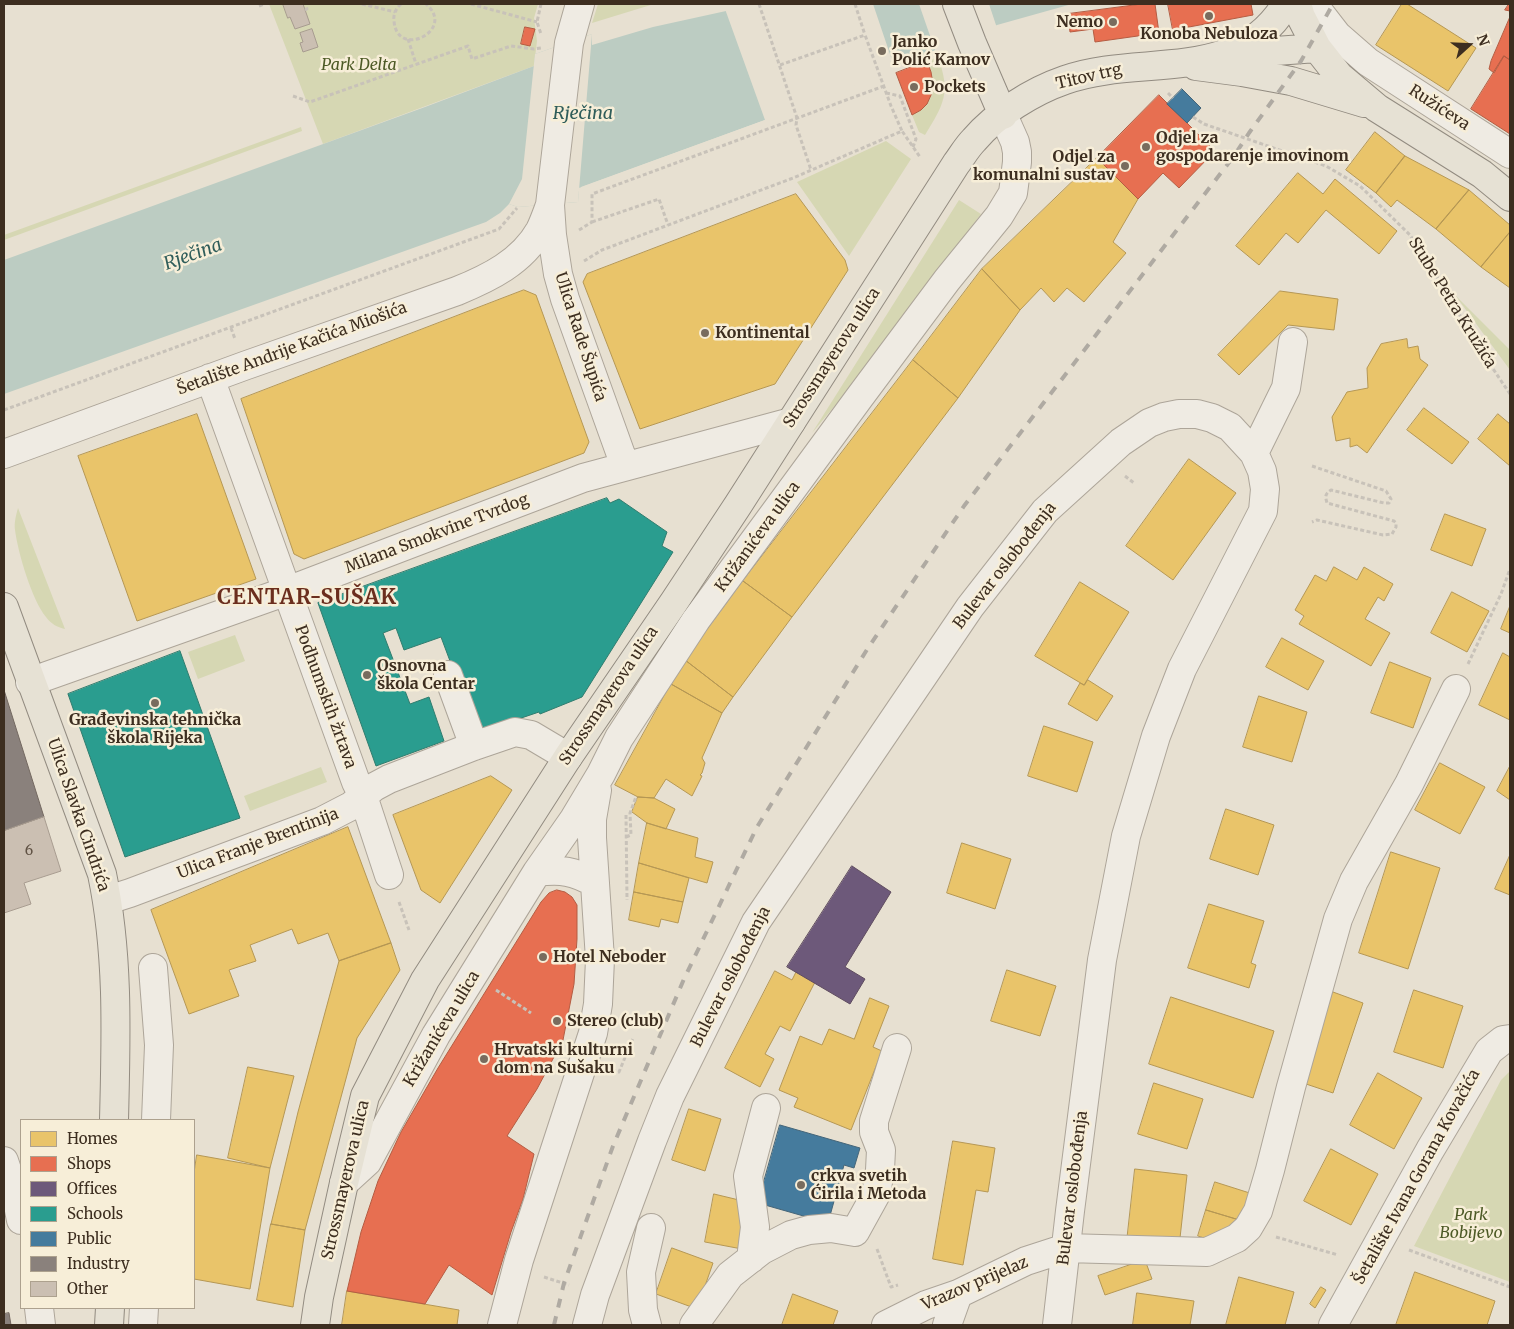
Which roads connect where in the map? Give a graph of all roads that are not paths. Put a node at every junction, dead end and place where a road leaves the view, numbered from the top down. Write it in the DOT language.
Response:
graph roads {
  1 [pos="580,4"];
  2 [pos="957,4"];
  3 [pos="1286,4"];
  4 [pos="1297,4"];
  5 [pos="1313,4"];
  6 [pos="1317,48"];
  7 [pos="1222,55"];
  8 [pos="1368,62"];
  9 [pos="1184,64"];
  10 [pos="1377,108"];
  11 [pos="1003,114"];
  12 [pos="1510,154"];
  13 [pos="1510,197"];
  14 [pos="550,204"];
  15 [pos="1293,342"];
  16 [pos="210,378"];
  17 [pos="791,422"];
  18 [pos="10,448"];
  19 [pos="1254,453"];
  20 [pos="625,466"];
  21 [pos="287,591"];
  22 [pos="4,607"];
  23 [pos="448,675"];
  24 [pos="30,682"];
  25 [pos="1456,689"];
  26 [pos="474,746"];
  27 [pos="568,757"];
  28 [pos="601,774"];
  29 [pos="363,796"];
  30 [pos="537,872"];
  31 [pos="389,875"];
  32 [pos="595,883"];
  33 [pos="108,900"];
  34 [pos="153,968"];
  35 [pos="1510,1039"];
  36 [pos="896,1048"];
  37 [pos="766,1108"];
  38 [pos="114,1119"];
  39 [pos="156,1119"];
  40 [pos="4,1161"];
  41 [pos="344,1182"];
  42 [pos="20,1215"];
  43 [pos="650,1228"];
  44 [pos="1066,1248"];
  45 [pos="751,1259"];
  46 [pos="958,1294"];
  47 [pos="39,1309"];
  48 [pos="110,1309"];
  49 [pos="144,1309"];
  50 [pos="41,1325"];
  51 [pos="109,1325"];
  52 [pos="143,1325"];
  53 [pos="315,1325"];
  54 [pos="502,1325"];
  55 [pos="587,1325"];
  56 [pos="647,1325"];
  57 [pos="694,1325"];
  58 [pos="886,1325"];
  59 [pos="947,1325"];
  60 [pos="1057,1325"];
  61 [pos="1334,1325"];
  1 -- 14 [label="street"];
  2 -- 11 [label="main road"];
  3 -- 7 [label="main road"];
  4 -- 6 [label="main road"];
  5 -- 8 [label="street, Ružićeva"];
  6 -- 7 [label="main road"];
  6 -- 8 [label="street, Ružićeva"];
  6 -- 10 [label="main road"];
  7 -- 9 [label="main road"];
  8 -- 12 [label="street, Ružićeva"];
  9 -- 10 [label="main road"];
  9 -- 11 [label="main road, Titov trg"];
  10 -- 13 [label="main road"];
  11 -- 17 [label="main road, Strossmayerova ulica"];
  11 -- 28 [label="street, Križanićeva ulica"];
  14 -- 16 [label="street, Šetalište Andrije Kačića Miošića"];
  14 -- 20 [label="street, Ulica Rade Šupića"];
  15 -- 19 [label="street"];
  16 -- 18 [label="street, Šetalište Andrije Kačića Miošića"];
  16 -- 21 [label="street, Podhumskih žrtava"];
  17 -- 20 [label="street, Milana Smokvine Tvrdog"];
  17 -- 27 [label="main road, Strossmayerova ulica"];
  19 -- 44 [label="street, Bulevar oslobođenja"];
  19 -- 55 [label="street, Bulevar oslobođenja"];
  20 -- 21 [label="street, Milana Smokvine Tvrdog"];
  21 -- 24 [label="street, Milana Smokvine Tvrdog"];
  21 -- 29 [label="street, Podhumskih žrtava"];
  22 -- 24 [label="main road, Ulica Slavka Cindrića"];
  23 -- 26 [label="street"];
  24 -- 33 [label="main road, Ulica Slavka Cindrića"];
  25 -- 44 [label="street, Vrazov prijelaz"];
  26 -- 27 [label="street, Ulica Franje Brentinija"];
  26 -- 29 [label="street, Ulica Franje Brentinija"];
  27 -- 41 [label="main road, Strossmayerova ulica"];
  28 -- 30 [label="street, Križanićeva ulica"];
  28 -- 32 [label="street"];
  29 -- 31 [label="street, Podhumskih žrtava"];
  29 -- 33 [label="street, Ulica Franje Brentinija"];
  30 -- 32 [label="street"];
  30 -- 41 [label="street, Križanićeva ulica"];
  32 -- 54 [label="street"];
  33 -- 38 [label="main road, Ulica Slavka Cindrića"];
  34 -- 39 [label="street"];
  35 -- 61 [label="street, Šetalište Ivana Gorana Kovačića"];
  36 -- 45 [label="street"];
  37 -- 45 [label="street"];
  40 -- 42 [label="street"];
  41 -- 53 [label="main road, Strossmayerova ulica"];
  43 -- 56 [label="street"];
  44 -- 46 [label="street, Vrazov prijelaz"];
  44 -- 60 [label="street, Bulevar oslobođenja"];
  45 -- 57 [label="street"];
  46 -- 58 [label="street, Vrazov prijelaz"];
  46 -- 59 [label="street"];
  47 -- 50 [label="street"];
  48 -- 51 [label="main road"];
  49 -- 52 [label="street"];
}
